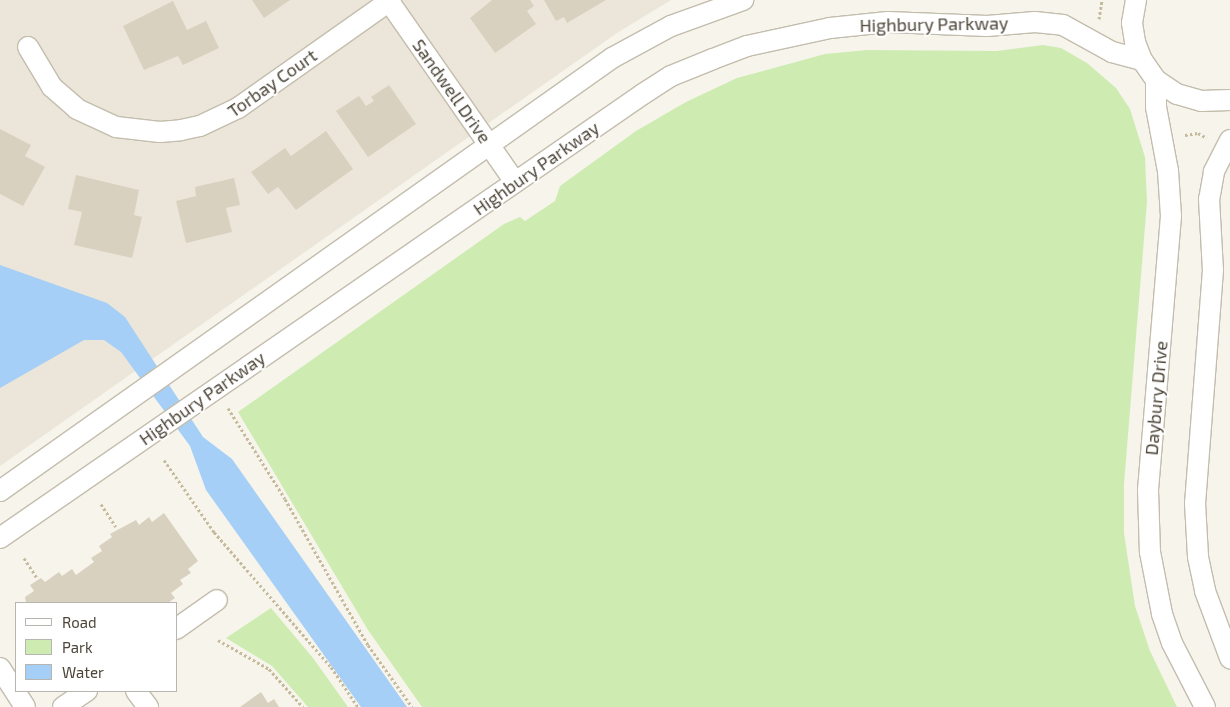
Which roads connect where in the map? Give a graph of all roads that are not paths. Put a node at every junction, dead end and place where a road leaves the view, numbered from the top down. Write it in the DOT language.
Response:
graph roads {
  1 [pos="390,0"];
  2 [pos="743,0"];
  3 [pos="1136,0"];
  4 [pos="28,47"];
  5 [pos="1142,60"];
  6 [pos="1156,80"];
  7 [pos="1230,100"];
  8 [pos="1221,140"];
  9 [pos="488,144"];
  10 [pos="515,182"];
  11 [pos="0,491"];
  12 [pos="0,538"];
  13 [pos="218,600"];
  14 [pos="178,628"];
  15 [pos="1230,658"];
  16 [pos="0,668"];
  17 [pos="15,691"];
  18 [pos="15,692"];
  19 [pos="85,692"];
  20 [pos="137,692"];
  21 [pos="25,707"];
  22 [pos="63,707"];
  23 [pos="148,707"];
  24 [pos="1205,707"];
  1 -- 4 [label="street, Torbay Court"];
  1 -- 9 [label="street, Sandwell Drive"];
  2 -- 9 [label="street"];
  3 -- 5 [label="street"];
  5 -- 6 [label="street"];
  5 -- 10 [label="street, Highbury Parkway"];
  6 -- 7 [label="street"];
  6 -- 24 [label="street, Daybury Drive"];
  8 -- 15 [label="street"];
  9 -- 10 [label="street, Sandwell Drive"];
  9 -- 11 [label="street"];
  10 -- 12 [label="street, Highbury Parkway"];
  13 -- 14 [label="street"];
  16 -- 17 [label="street"];
  18 -- 21 [label="street"];
  19 -- 22 [label="street"];
  20 -- 23 [label="street"];
}
